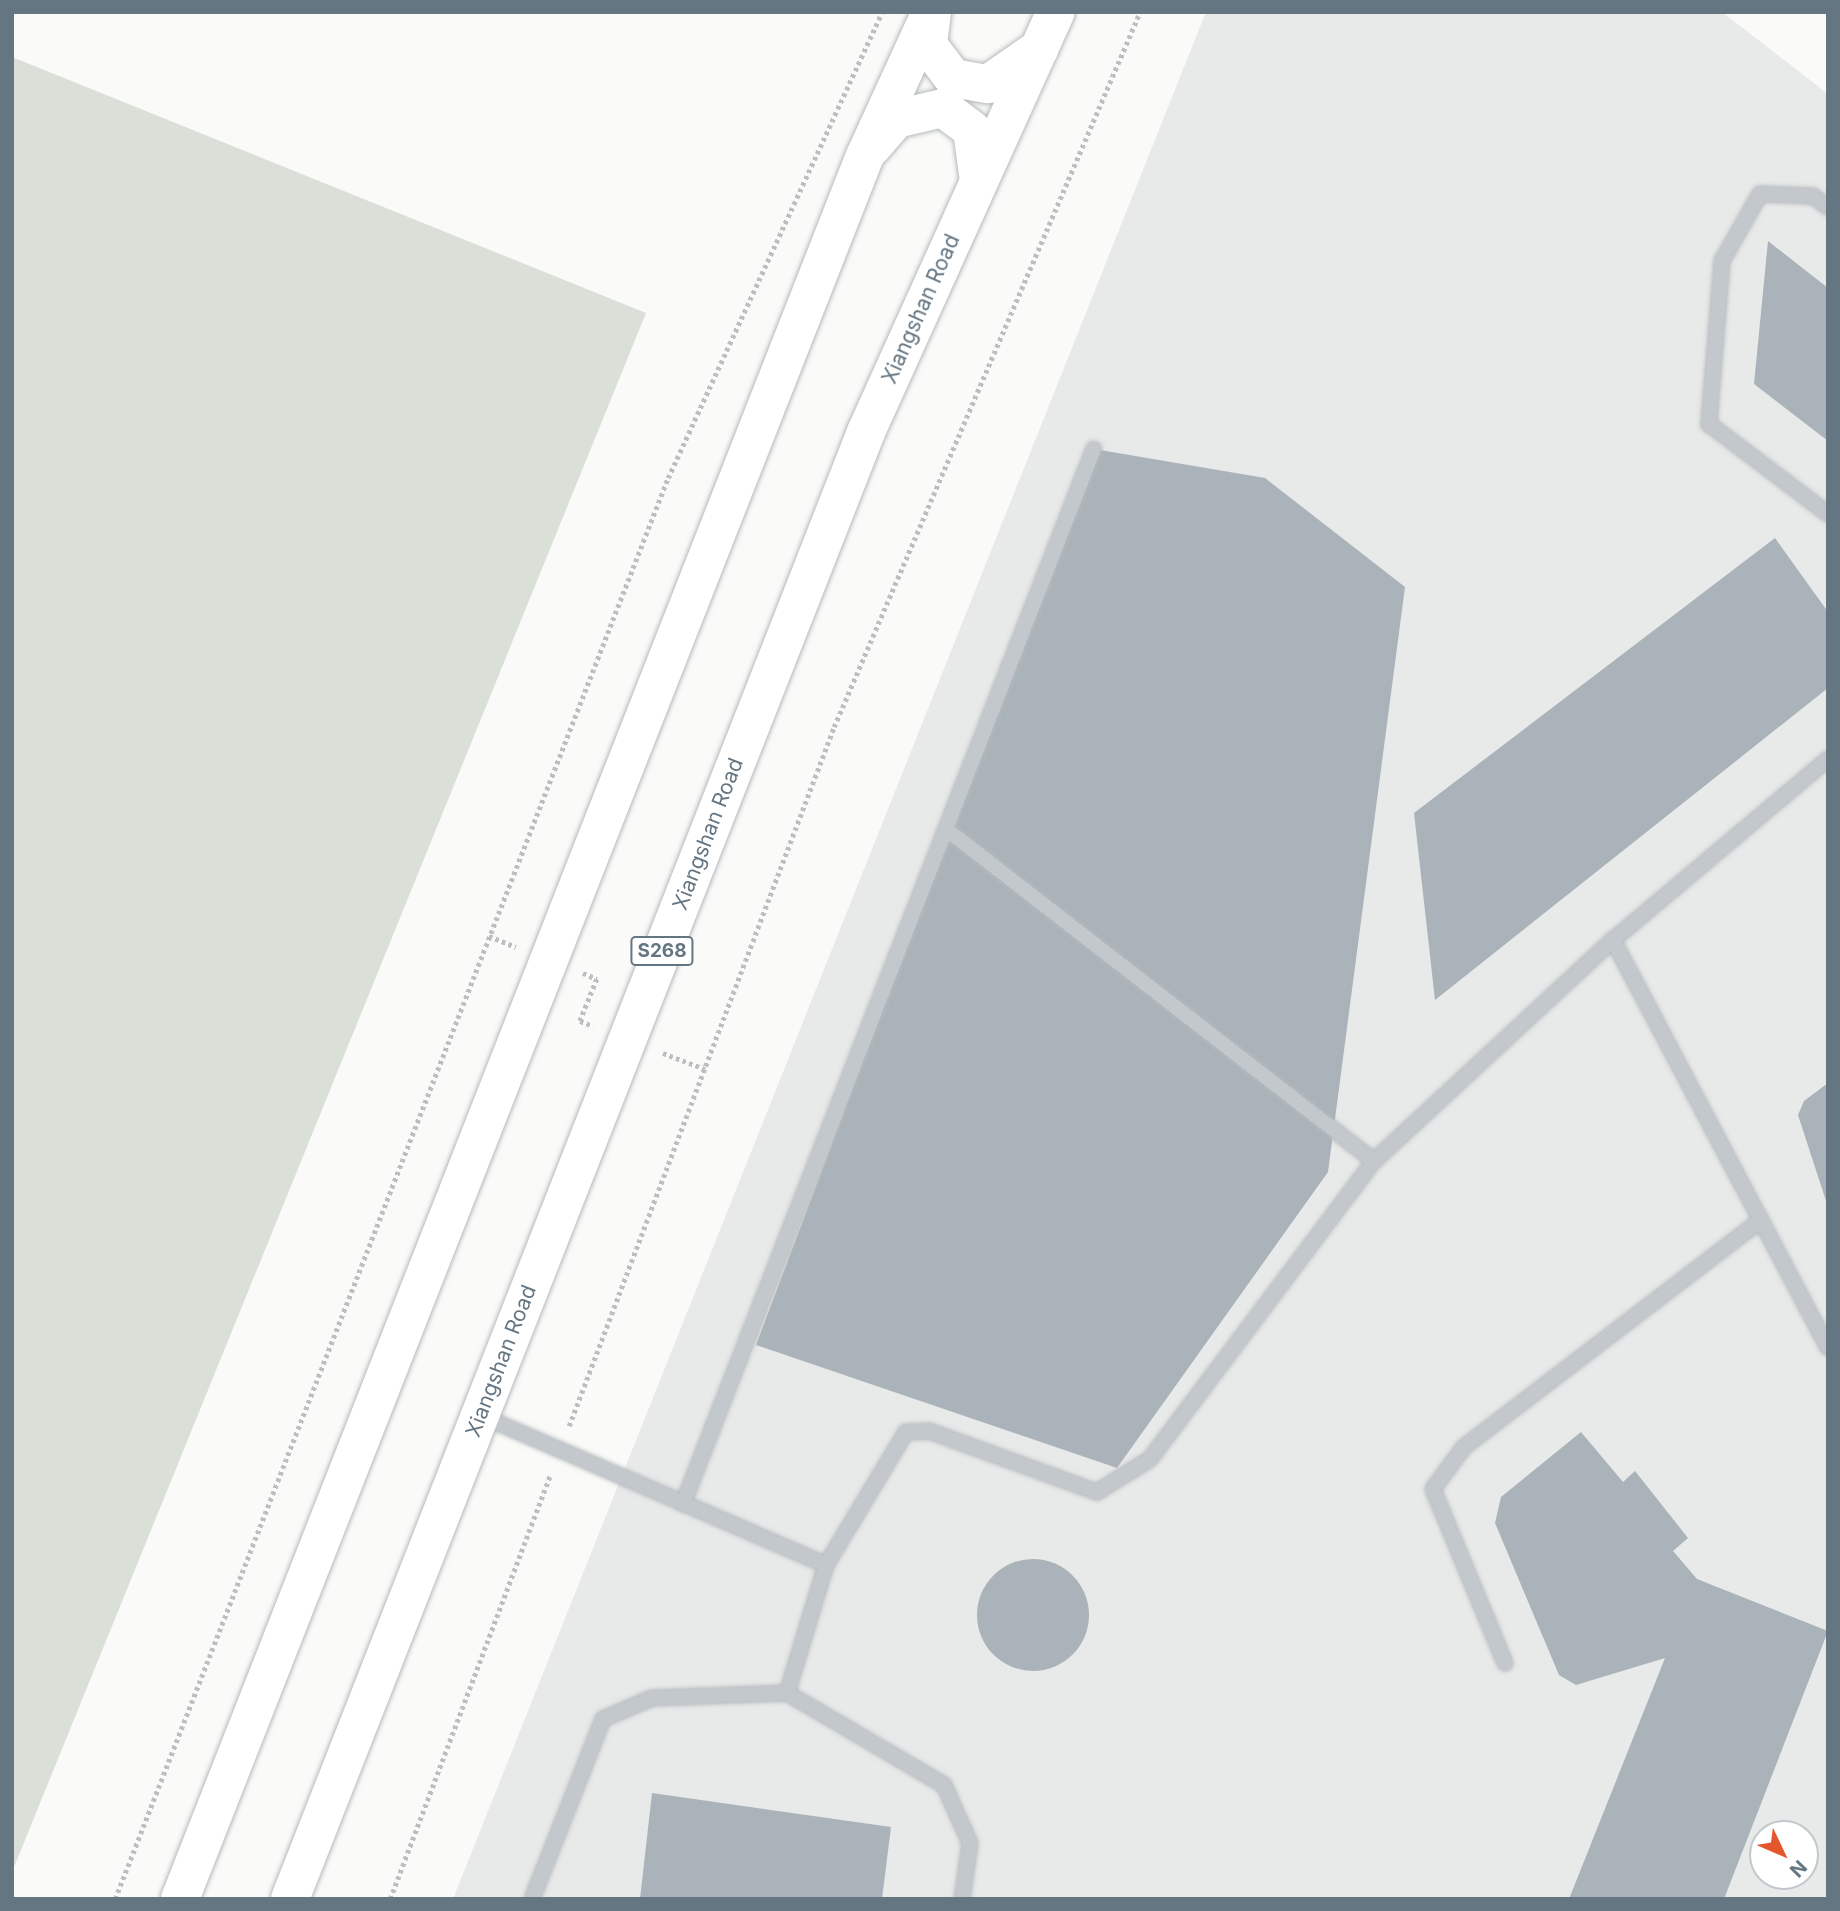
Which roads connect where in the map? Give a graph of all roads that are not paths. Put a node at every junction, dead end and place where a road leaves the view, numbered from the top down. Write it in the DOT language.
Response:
graph roads {
  1 [pos="932,12"];
  2 [pos="1056,12"];
  3 [pos="1040,48"];
  4 [pos="865,156"];
  5 [pos="979,181"];
  6 [pos="1828,207"];
  7 [pos="1094,449"];
  8 [pos="1828,514"];
  9 [pos="1828,759"];
  10 [pos="946,829"];
  11 [pos="1613,940"];
  12 [pos="1374,1161"];
  13 [pos="1761,1220"];
  14 [pos="1828,1348"];
  15 [pos="480,1415"];
  16 [pos="683,1504"];
  17 [pos="826,1565"];
  18 [pos="1505,1663"];
  19 [pos="787,1693"];
  20 [pos="180,1899"];
  21 [pos="290,1899"];
  22 [pos="532,1899"];
  23 [pos="962,1899"];
  1 -- 3 [label="main road"];
  1 -- 4 [label="main road"];
  2 -- 3 [label="main road, Xiangshan Road / S268"];
  3 -- 5 [label="main road, Xiangshan Road / S268"];
  4 -- 5 [label="main road"];
  4 -- 20 [label="main road"];
  5 -- 15 [label="main road, Xiangshan Road / S268"];
  6 -- 8 [label="lane"];
  7 -- 10 [label="lane"];
  9 -- 11 [label="lane"];
  10 -- 12 [label="lane"];
  10 -- 16 [label="lane"];
  11 -- 12 [label="lane"];
  11 -- 13 [label="lane"];
  12 -- 17 [label="lane"];
  13 -- 14 [label="lane"];
  13 -- 18 [label="lane"];
  15 -- 16 [label="lane"];
  15 -- 21 [label="main road, Xiangshan Road / S268"];
  16 -- 17 [label="lane"];
  17 -- 19 [label="lane"];
  19 -- 22 [label="lane"];
  19 -- 23 [label="lane"];
}
